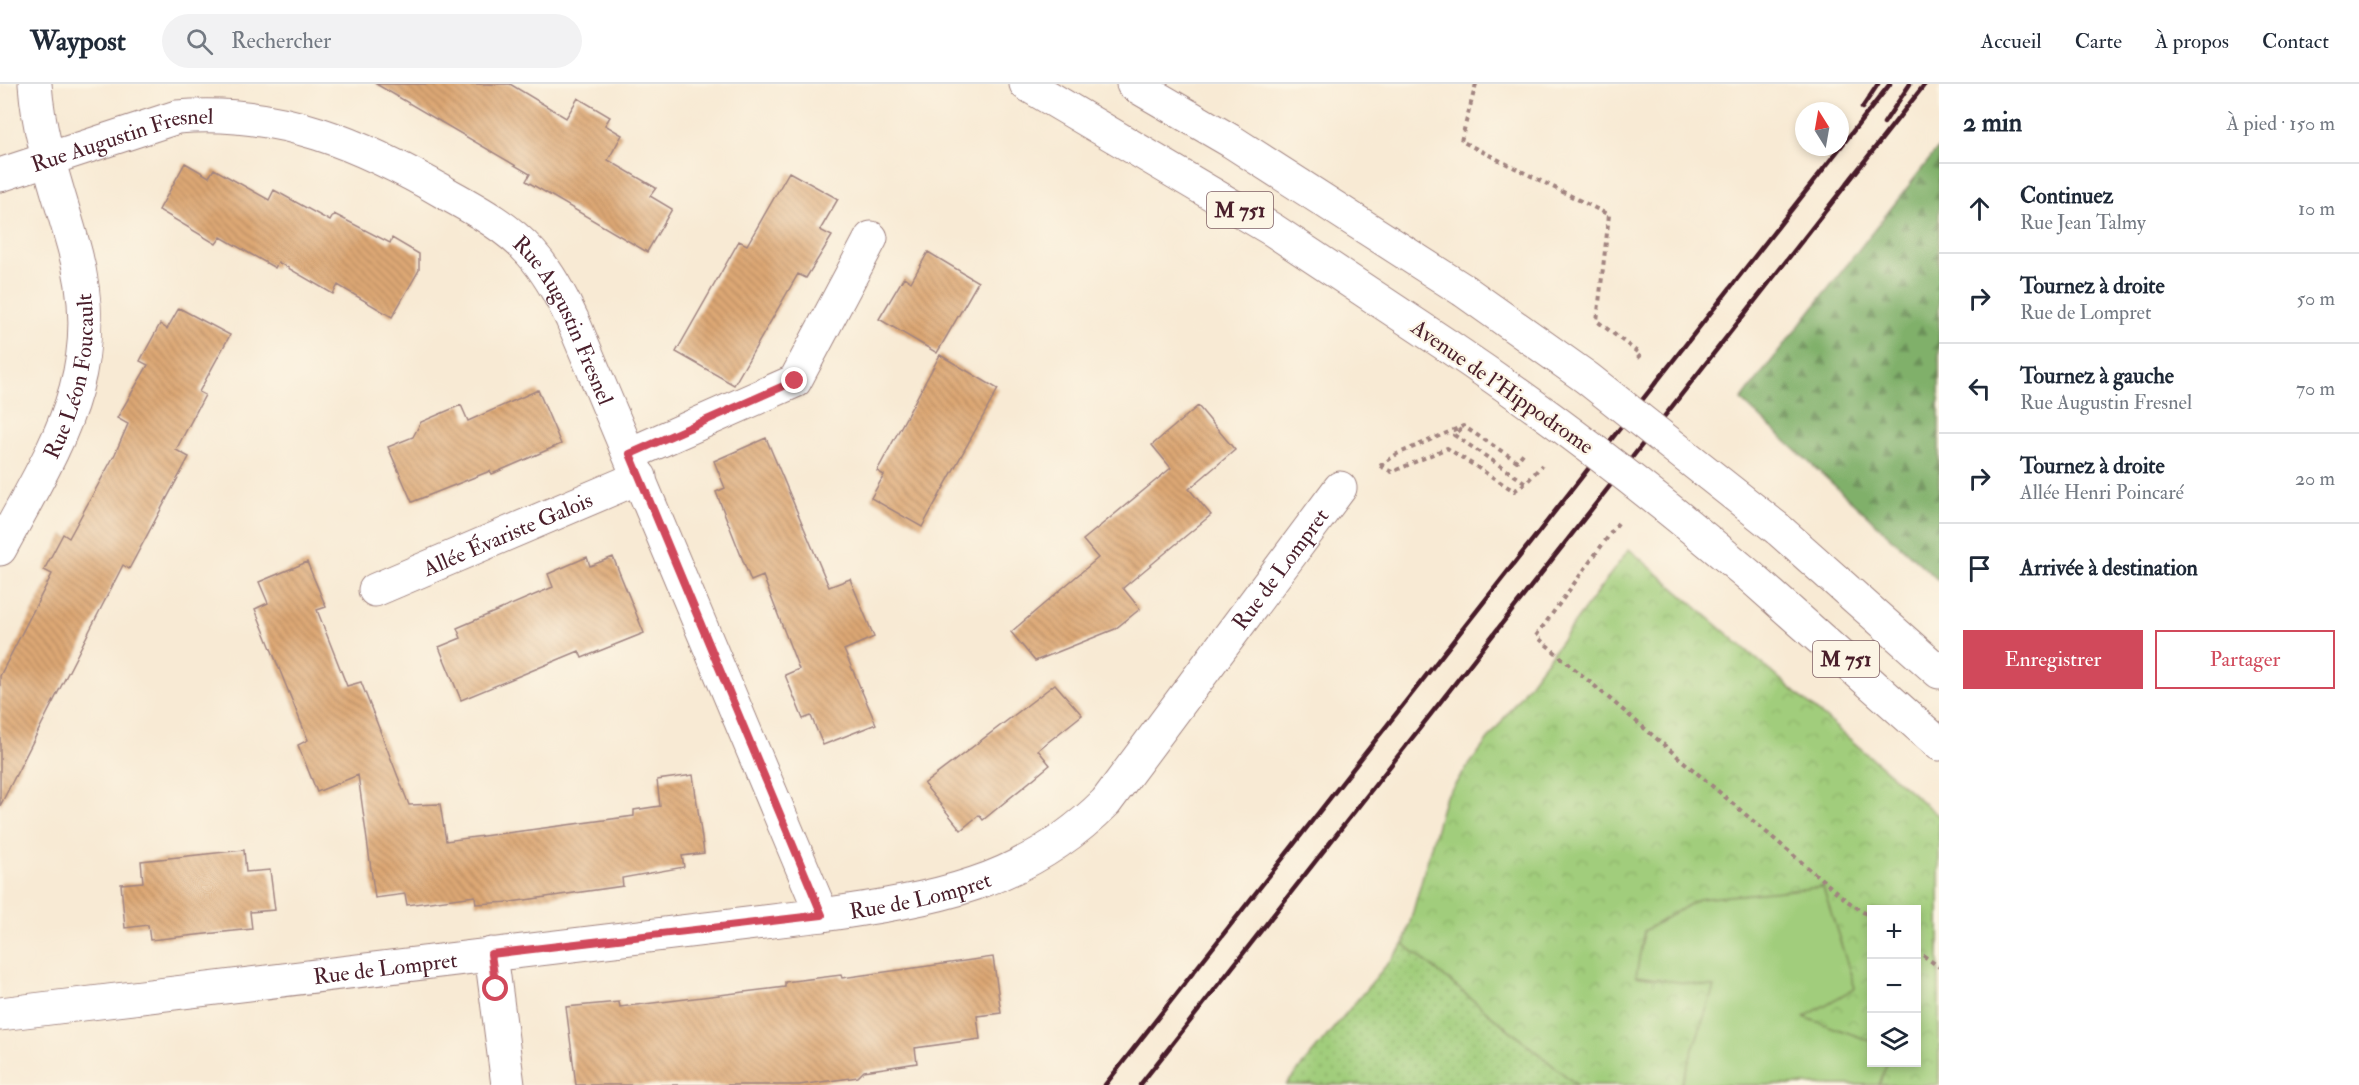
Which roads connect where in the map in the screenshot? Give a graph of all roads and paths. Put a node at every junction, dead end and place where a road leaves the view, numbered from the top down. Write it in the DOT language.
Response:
graph roads {
  1 [pos="35,84"];
  2 [pos="1026,84"];
  3 [pos="1133,84"];
  4 [pos="1476,84"];
  5 [pos="47,160"];
  6 [pos="0,176"];
  7 [pos="871,238"];
  8 [pos="1641,355"];
  9 [pos="1463,426"];
  10 [pos="1397,454"];
  11 [pos="1517,461"];
  12 [pos="635,466"];
  13 [pos="1380,466"];
  14 [pos="1340,488"];
  15 [pos="1652,493"];
  16 [pos="0,549"];
  17 [pos="375,590"];
  18 [pos="1939,672"];
  19 [pos="1939,744"];
  20 [pos="822,915"];
  21 [pos="1867,915"];
  22 [pos="1921,953"];
  23 [pos="491,954"];
  24 [pos="1939,967"];
  25 [pos="0,1014"];
  26 [pos="508,1085"];
  1 -- 5 [label="street, Rue Léon Foucault"];
  2 -- 15 [label="street, Avenue de l'Hippodrome / M 751, bridge"];
  3 -- 18 [label="street, M 751, bridge"];
  4 -- 8 [label="path"];
  5 -- 6 [label="street, Rue Augustin Fresnel"];
  5 -- 12 [label="street, Rue Augustin Fresnel"];
  5 -- 16 [label="street, Rue Léon Foucault"];
  7 -- 12 [label="street, Allée Évariste Galois"];
  9 -- 10 [label="path"];
  9 -- 11 [label="path"];
  9 -- 13 [label="path"];
  12 -- 17 [label="street, Allée Évariste Galois"];
  12 -- 20 [label="street, Rue Augustin Fresnel"];
  14 -- 20 [label="street, Rue de Lompret"];
  15 -- 19 [label="street, Avenue de l'Hippodrome / M 751, bridge"];
  15 -- 21 [label="path"];
  20 -- 23 [label="street, Rue de Lompret"];
  22 -- 24 [label="path"];
  23 -- 25 [label="street, Rue de Lompret"];
  23 -- 26 [label="street"];
}
